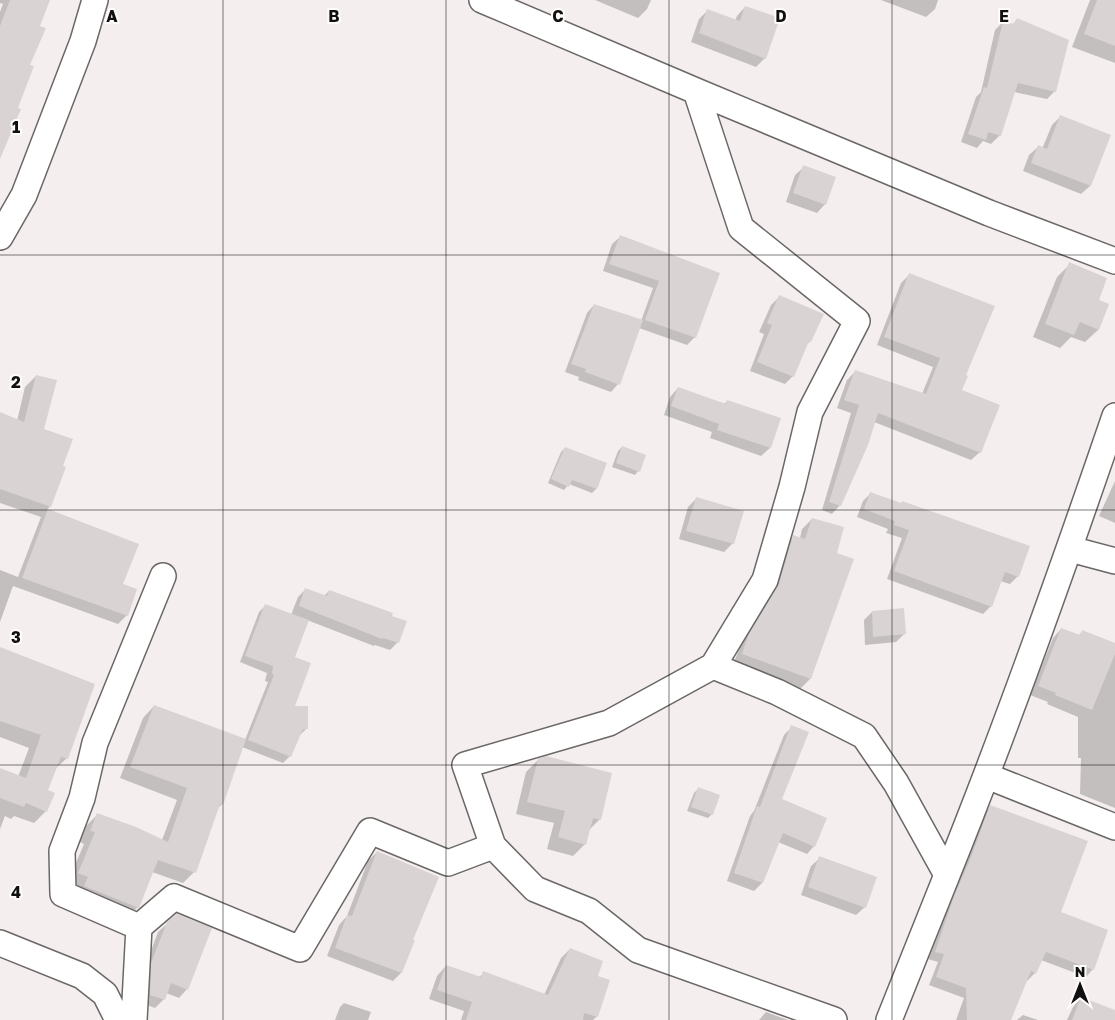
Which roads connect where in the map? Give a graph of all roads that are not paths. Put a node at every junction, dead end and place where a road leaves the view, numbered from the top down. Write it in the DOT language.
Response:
graph roads {
  1 [pos="95,0"];
  2 [pos="482,0"];
  3 [pos="696,91"];
  4 [pos="0,237"];
  5 [pos="1115,261"];
  6 [pos="1115,416"];
  7 [pos="1070,549"];
  8 [pos="1115,562"];
  9 [pos="163,576"];
  10 [pos="713,666"];
  11 [pos="987,776"];
  12 [pos="1115,827"];
  13 [pos="493,846"];
  14 [pos="947,876"];
  15 [pos="140,927"];
  16 [pos="0,943"];
  17 [pos="118,1020"];
  18 [pos="134,1020"];
  19 [pos="834,1020"];
  20 [pos="890,1020"];
  1 -- 4 [label="street"];
  2 -- 3 [label="street"];
  3 -- 5 [label="street"];
  3 -- 10 [label="street"];
  6 -- 7 [label="street"];
  7 -- 8 [label="street"];
  7 -- 11 [label="street"];
  9 -- 15 [label="street"];
  10 -- 13 [label="street"];
  10 -- 14 [label="street"];
  11 -- 12 [label="street"];
  11 -- 14 [label="street"];
  13 -- 15 [label="street"];
  13 -- 19 [label="street"];
  14 -- 20 [label="street"];
  15 -- 18 [label="street"];
  16 -- 17 [label="street"];
}
